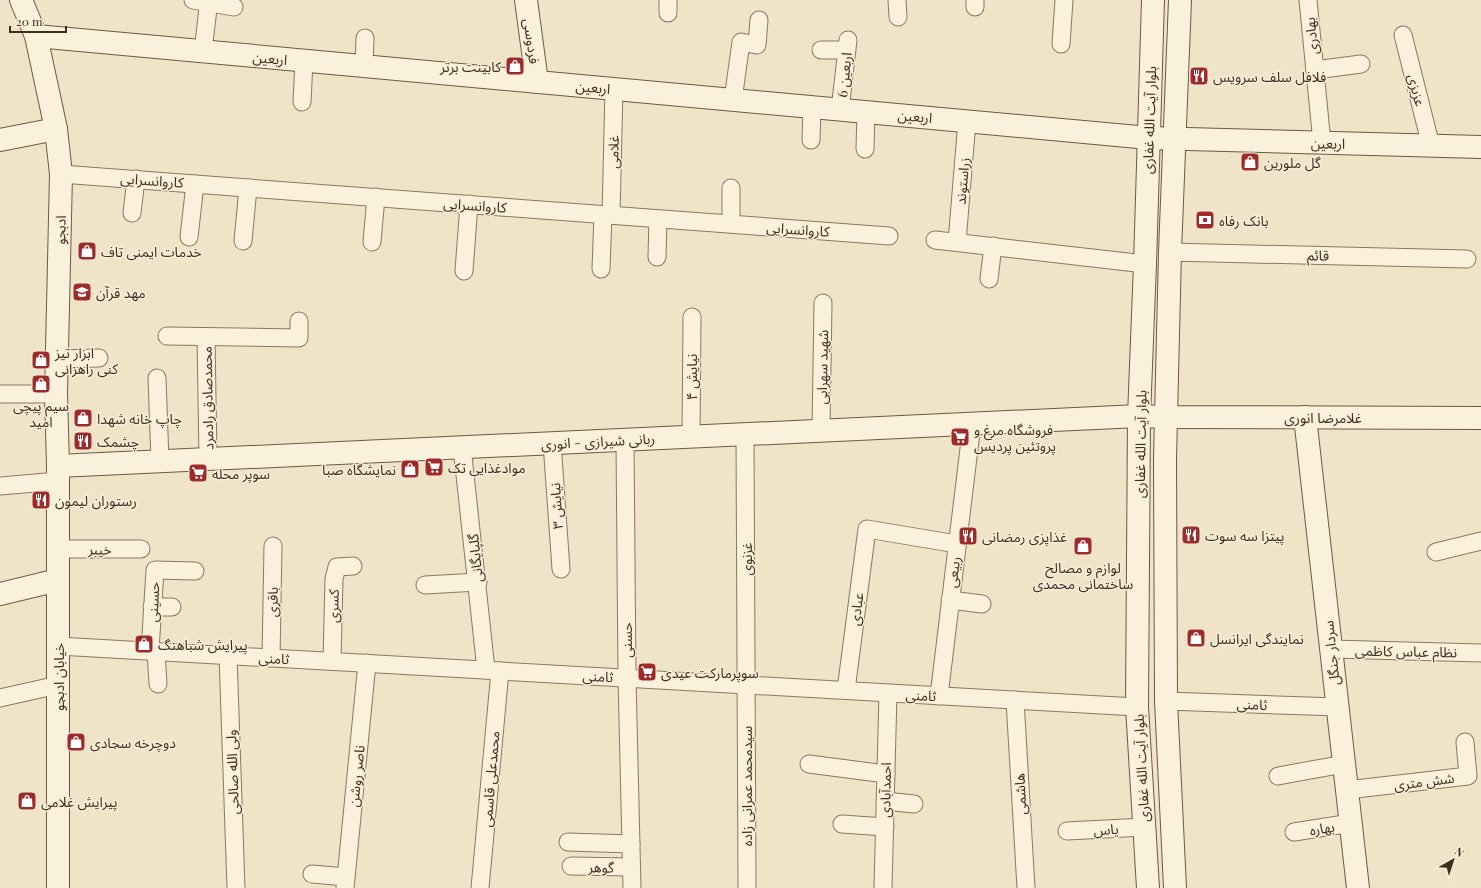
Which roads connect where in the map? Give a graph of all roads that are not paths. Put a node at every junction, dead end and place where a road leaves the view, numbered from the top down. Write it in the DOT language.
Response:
graph roads {
  1 [pos="21,0"];
  2 [pos="526,0"];
  3 [pos="897,0"];
  4 [pos="1064,0"];
  5 [pos="1153,0"];
  6 [pos="1180,0"];
  7 [pos="1308,0"];
  8 [pos="203,1"];
  9 [pos="234,7"];
  10 [pos="898,17"];
  11 [pos="759,20"];
  12 [pos="1403,35"];
  13 [pos="36,36"];
  14 [pos="365,38"];
  15 [pos="1060,44"];
  16 [pos="820,50"];
  17 [pos="203,51"];
  18 [pos="304,61"];
  19 [pos="1361,64"];
  20 [pos="364,66"];
  21 [pos="1315,70"];
  22 [pos="537,82"];
  23 [pos="614,89"];
  24 [pos="732,100"];
  25 [pos="302,102"];
  26 [pos="812,107"];
  27 [pos="840,110"];
  28 [pos="866,112"];
  29 [pos="967,121"];
  30 [pos="56,129"];
  31 [pos="1149,138"];
  32 [pos="1175,139"];
  33 [pos="0,140"];
  34 [pos="811,140"];
  35 [pos="1322,143"];
  36 [pos="1431,146"];
  37 [pos="1481,147"];
  38 [pos="865,148"];
  39 [pos="62,174"];
  40 [pos="136,179"];
  41 [pos="195,184"];
  42 [pos="248,188"];
  43 [pos="731,188"];
  44 [pos="376,197"];
  45 [pos="470,204"];
  46 [pos="132,214"];
  47 [pos="607,215"];
  48 [pos="658,219"];
  49 [pos="731,224"];
  50 [pos="889,236"];
  51 [pos="189,237"];
  52 [pos="935,240"];
  53 [pos="243,241"];
  54 [pos="372,242"];
  55 [pos="957,242"];
  56 [pos="993,246"];
  57 [pos="1170,252"];
  58 [pos="657,257"];
  59 [pos="1467,259"];
  60 [pos="1145,264"];
  61 [pos="601,269"];
  62 [pos="464,271"];
  63 [pos="989,279"];
  64 [pos="823,303"];
  65 [pos="692,316"];
  66 [pos="299,321"];
  67 [pos="167,336"];
  68 [pos="206,337"];
  69 [pos="99,358"];
  70 [pos="57,359"];
  71 [pos="157,378"];
  72 [pos="0,394"];
  73 [pos="56,394"];
  74 [pos="1139,416"];
  75 [pos="1166,417"];
  76 [pos="1304,417"];
  77 [pos="1481,418"];
  78 [pos="972,424"];
  79 [pos="821,431"];
  80 [pos="746,434"];
  81 [pos="691,436"];
  82 [pos="625,440"];
  83 [pos="552,443"];
  84 [pos="462,447"];
  85 [pos="208,459"];
  86 [pos="160,461"];
  87 [pos="58,474"];
  88 [pos="0,486"];
  89 [pos="1481,541"];
  90 [pos="957,544"];
  91 [pos="273,546"];
  92 [pos="58,549"];
  93 [pos="141,549"];
  94 [pos="1436,552"];
  95 [pos="353,566"];
  96 [pos="560,569"];
  97 [pos="195,571"];
  98 [pos="58,580"];
  99 [pos="478,582"];
  100 [pos="425,584"];
  101 [pos="0,594"];
  102 [pos="950,600"];
  103 [pos="982,604"];
  104 [pos="152,607"];
  105 [pos="172,607"];
  106 [pos="58,646"];
  107 [pos="1331,650"];
  108 [pos="153,651"];
  109 [pos="1481,653"];
  110 [pos="228,656"];
  111 [pos="271,658"];
  112 [pos="332,661"];
  113 [pos="367,663"];
  114 [pos="493,670"];
  115 [pos="627,678"];
  116 [pos="158,684"];
  117 [pos="58,685"];
  118 [pos="746,685"];
  119 [pos="846,690"];
  120 [pos="888,693"];
  121 [pos="939,696"];
  122 [pos="0,698"];
  123 [pos="1015,700"];
  124 [pos="1166,701"];
  125 [pos="1137,707"];
  126 [pos="1337,707"];
  127 [pos="1465,742"];
  128 [pos="809,764"];
  129 [pos="1344,764"];
  130 [pos="886,774"];
  131 [pos="1278,776"];
  132 [pos="1347,790"];
  133 [pos="885,801"];
  134 [pos="914,804"];
  135 [pos="1351,823"];
  136 [pos="842,824"];
  137 [pos="884,826"];
  138 [pos="1144,827"];
  139 [pos="1067,831"];
  140 [pos="1294,832"];
  141 [pos="568,842"];
  142 [pos="631,844"];
  143 [pos="571,866"];
  144 [pos="632,867"];
  145 [pos="312,874"];
  146 [pos="345,882"];
  147 [pos="58,888"];
  148 [pos="236,888"];
  149 [pos="480,888"];
  150 [pos="632,888"];
  151 [pos="747,888"];
  152 [pos="883,888"];
  153 [pos="1026,888"];
  154 [pos="1148,888"];
  155 [pos="1175,888"];
  156 [pos="1358,888"];
  1 -- 13 [label="street, ادبجو"];
  2 -- 22 [label="street, فردوسی"];
  3 -- 10 [label="street"];
  4 -- 15 [label="street"];
  5 -- 31 [label="street, بلوار آیت الله غفاری"];
  6 -- 32 [label="street, بلوار آیت الله غفاری"];
  7 -- 21 [label="street, بهادری"];
  8 -- 9 [label="street"];
  8 -- 17 [label="street"];
  11 -- 24 [label="street"];
  12 -- 36 [label="street, عزیزی"];
  13 -- 17 [label="street, اربعین"];
  13 -- 30 [label="street, ادبجو"];
  14 -- 20 [label="street"];
  16 -- 27 [label="street, اربعین 6"];
  17 -- 18 [label="street, اربعین"];
  18 -- 20 [label="street, اربعین"];
  18 -- 25 [label="street"];
  19 -- 21 [label="street"];
  20 -- 22 [label="street, اربعین"];
  21 -- 35 [label="street, بهادری"];
  22 -- 23 [label="street, اربعین"];
  23 -- 24 [label="street, اربعین"];
  23 -- 47 [label="street, غلامی"];
  24 -- 26 [label="street, اربعین"];
  26 -- 27 [label="street, اربعین"];
  26 -- 34 [label="street"];
  27 -- 28 [label="street, اربعین"];
  28 -- 29 [label="street, اربعین"];
  28 -- 38 [label="street"];
  29 -- 31 [label="street, اربعین"];
  29 -- 55 [label="street, زراستوند"];
  30 -- 33 [label="street"];
  30 -- 39 [label="street, ادبجو"];
  31 -- 32 [label="street, اربعین"];
  31 -- 60 [label="street, بلوار آیت الله غفاری"];
  32 -- 35 [label="street, اربعین"];
  32 -- 57 [label="street, بلوار آیت الله غفاری"];
  35 -- 36 [label="street, اربعین"];
  36 -- 37 [label="street, اربعین"];
  39 -- 40 [label="street, کاروانسرایی"];
  39 -- 70 [label="street, ادبجو"];
  40 -- 41 [label="street, کاروانسرایی"];
  40 -- 46 [label="street"];
  41 -- 42 [label="street, کاروانسرایی"];
  41 -- 51 [label="street"];
  42 -- 44 [label="street, کاروانسرایی"];
  42 -- 53 [label="street"];
  43 -- 49 [label="street"];
  44 -- 45 [label="street, کاروانسرایی"];
  44 -- 54 [label="street"];
  45 -- 47 [label="street, کاروانسرایی"];
  45 -- 62 [label="street"];
  47 -- 48 [label="street, کاروانسرایی"];
  47 -- 61 [label="street, غلامی"];
  48 -- 49 [label="street, کاروانسرایی"];
  48 -- 58 [label="street"];
  49 -- 50 [label="street, کاروانسرایی"];
  52 -- 55 [label="street"];
  55 -- 56 [label="street"];
  56 -- 60 [label="street"];
  56 -- 63 [label="street"];
  57 -- 59 [label="street, قائم"];
  57 -- 75 [label="street, بلوار آیت الله غفاری"];
  60 -- 74 [label="street, بلوار آیت الله غفاری"];
  64 -- 79 [label="street, شهید سهرابی"];
  65 -- 81 [label="street, نیایش ۴"];
  66 -- 68 [label="street"];
  67 -- 68 [label="street"];
  68 -- 85 [label="street, محمدصادق رادمرد"];
  69 -- 70 [label="street"];
  70 -- 73 [label="street, ادبجو"];
  71 -- 86 [label="street"];
  72 -- 73 [label="street"];
  73 -- 87 [label="street, ادبجو"];
  74 -- 75 [label="street, غلامرضا انوری"];
  74 -- 78 [label="street, ربانی شیرازی - انوری"];
  74 -- 125 [label="street, بلوار آیت الله غفاری"];
  75 -- 76 [label="street, غلامرضا انوری"];
  75 -- 124 [label="street, بلوار آیت الله غفاری"];
  76 -- 77 [label="street, غلامرضا انوری"];
  76 -- 107 [label="street, سردار جنگل"];
  78 -- 79 [label="street, ربانی شیرازی - انوری"];
  78 -- 90 [label="street, ربیعی"];
  79 -- 80 [label="street, ربانی شیرازی - انوری"];
  80 -- 81 [label="street, ربانی شیرازی - انوری"];
  80 -- 118 [label="street, غزنوی"];
  81 -- 82 [label="street, ربانی شیرازی - انوری"];
  82 -- 83 [label="street, ربانی شیرازی - انوری"];
  82 -- 115 [label="street, حسنی"];
  83 -- 84 [label="street, ربانی شیرازی - انوری"];
  83 -- 96 [label="street, نیایش ۳"];
  84 -- 85 [label="street, ربانی شیرازی - انوری"];
  84 -- 99 [label="street, گلپایگانی"];
  85 -- 86 [label="street, ربانی شیرازی - انوری"];
  86 -- 87 [label="street, ربانی شیرازی - انوری"];
  87 -- 88 [label="street"];
  87 -- 92 [label="street, خیابان ادبجو"];
  89 -- 94 [label="street"];
  90 -- 102 [label="street, ربیعی"];
  90 -- 119 [label="street, عبادی"];
  91 -- 111 [label="street, باقری"];
  92 -- 93 [label="street, خیبر"];
  92 -- 98 [label="street, خیابان ادبجو"];
  95 -- 112 [label="street, کسری"];
  97 -- 104 [label="street, حسینی"];
  98 -- 101 [label="street"];
  98 -- 106 [label="street, خیابان ادبجو"];
  99 -- 100 [label="street"];
  99 -- 114 [label="street, گلپایگانی"];
  102 -- 103 [label="street"];
  102 -- 121 [label="street, ربیعی"];
  104 -- 105 [label="street"];
  104 -- 108 [label="street, حسینی"];
  106 -- 108 [label="street, ثامنی"];
  106 -- 117 [label="street, خیابان ادبجو"];
  107 -- 109 [label="street, نظام عباس کاظمی"];
  107 -- 126 [label="street, سردار جنگل"];
  108 -- 110 [label="street, ثامنی"];
  108 -- 116 [label="street, حسینی"];
  110 -- 111 [label="street, ثامنی"];
  110 -- 148 [label="street, ولی الله صالحی"];
  111 -- 112 [label="street, ثامنی"];
  112 -- 113 [label="street, ثامنی"];
  113 -- 114 [label="street, ثامنی"];
  113 -- 146 [label="street, ناصر روشن"];
  114 -- 115 [label="street, ثامنی"];
  114 -- 149 [label="street, محمدعلی قاسمی"];
  115 -- 118 [label="street, ثامنی"];
  115 -- 142 [label="street, حسنی"];
  117 -- 122 [label="street"];
  117 -- 147 [label="street, خیابان ادبجو"];
  118 -- 119 [label="street, ثامنی"];
  118 -- 151 [label="street, سیدمحمد عمرانی زاده"];
  119 -- 120 [label="street, ثامنی"];
  120 -- 121 [label="street, ثامنی"];
  120 -- 130 [label="street, احمدآبادی"];
  121 -- 123 [label="street, ثامنی"];
  123 -- 125 [label="street, ثامنی"];
  123 -- 153 [label="street, هاشمی"];
  124 -- 126 [label="street, ثامنی"];
  124 -- 155 [label="street, بلوار آیت الله غفاری"];
  125 -- 138 [label="street, بلوار آیت الله غفاری"];
  126 -- 129 [label="street, سردار جنگل"];
  127 -- 132 [label="street, شش متری"];
  128 -- 130 [label="street"];
  129 -- 131 [label="street"];
  129 -- 132 [label="street, سردار جنگل"];
  130 -- 133 [label="street, احمدآبادی"];
  132 -- 135 [label="street, سردار جنگل"];
  133 -- 134 [label="street"];
  133 -- 137 [label="street, احمدآبادی"];
  135 -- 140 [label="street, بهاره"];
  135 -- 156 [label="street, سردار جنگل"];
  136 -- 137 [label="street"];
  137 -- 152 [label="street, احمدآبادی"];
  138 -- 139 [label="street, یاس"];
  138 -- 154 [label="street, بلوار آیت الله غفاری"];
  141 -- 142 [label="street"];
  142 -- 144 [label="street, حسنی"];
  143 -- 144 [label="street, گوهر"];
  144 -- 150 [label="street, حسنی"];
  145 -- 146 [label="street"];
}
